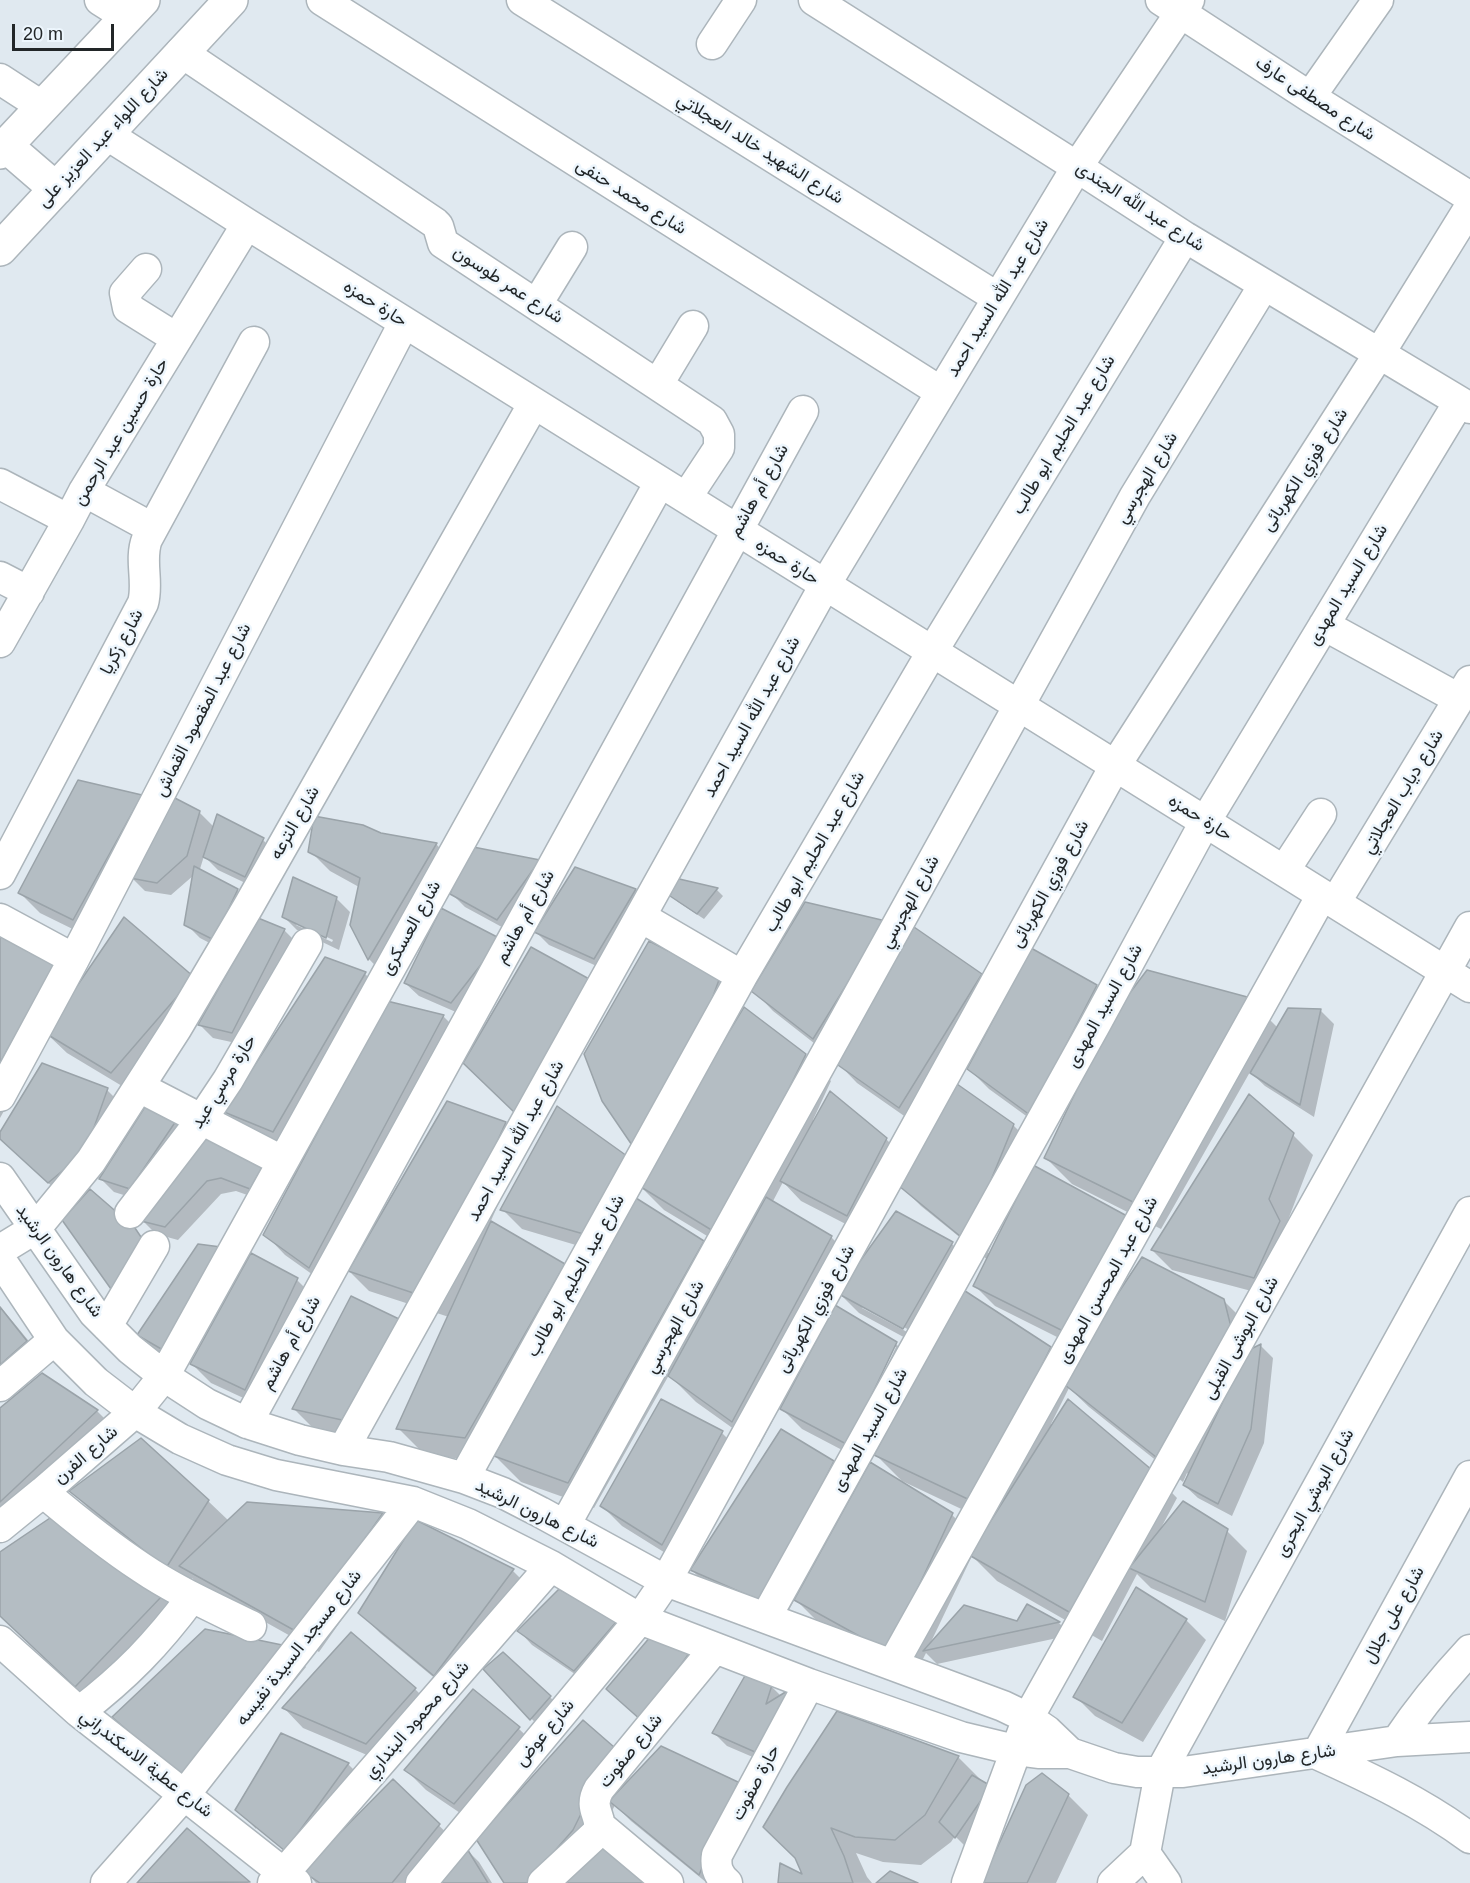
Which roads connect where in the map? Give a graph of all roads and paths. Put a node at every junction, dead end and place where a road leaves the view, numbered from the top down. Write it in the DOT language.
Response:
graph roads {
  1 [pos="231,0"];
  2 [pos="322,0"];
  3 [pos="522,0"];
  4 [pos="741,0"];
  5 [pos="814,0"];
  6 [pos="1378,0"];
  7 [pos="1177,4"];
  8 [pos="123,6"];
  9 [pos="712,44"];
  10 [pos="181,52"];
  11 [pos="0,79"];
  12 [pos="1311,98"];
  13 [pos="43,107"];
  14 [pos="106,134"];
  15 [pos="3,149"];
  16 [pos="1077,167"];
  17 [pos="56,189"];
  18 [pos="1470,197"];
  19 [pos="1470,207"];
  20 [pos="247,224"];
  21 [pos="1185,237"];
  22 [pos="1,245"];
  23 [pos="572,247"];
  24 [pos="146,269"];
  25 [pos="1264,285"];
  26 [pos="998,298"];
  27 [pos="537,304"];
  28 [pos="404,323"];
  29 [pos="693,326"];
  30 [pos="176,338"];
  31 [pos="254,342"];
  32 [pos="1379,354"];
  33 [pos="658,384"];
  34 [pos="941,392"];
  35 [pos="534,404"];
  36 [pos="1464,405"];
  37 [pos="803,411"];
  38 [pos="660,482"];
  39 [pos="3,484"];
  40 [pos="84,491"];
  41 [pos="686,498"];
  42 [pos="69,520"];
  43 [pos="152,528"];
  44 [pos="737,530"];
  45 [pos="0,577"];
  46 [pos="825,585"];
  47 [pos="29,592"];
  48 [pos="1324,625"];
  49 [pos="0,642"];
  50 [pos="932,652"];
  51 [pos="1465,690"];
  52 [pos="1019,706"];
  53 [pos="1115,766"];
  54 [pos="1321,814"];
  55 [pos="1205,822"];
  56 [pos="1284,871"];
  57 [pos="0,874"];
  58 [pos="1329,899"];
  59 [pos="641,917"];
  60 [pos="0,919"];
  61 [pos="1470,927"];
  62 [pos="307,944"];
  63 [pos="74,959"];
  64 [pos="742,976"];
  65 [pos="1458,979"];
  66 [pos="139,1087"];
  67 [pos="0,1096"];
  68 [pos="202,1119"];
  69 [pos="282,1161"];
  70 [pos="0,1178"];
  71 [pos="1470,1212"];
  72 [pos="129,1213"];
  73 [pos="36,1228"];
  74 [pos="154,1246"];
  75 [pos="0,1250"];
  76 [pos="0,1259"];
  77 [pos="107,1326"];
  78 [pos="54,1340"];
  79 [pos="164,1376"];
  80 [pos="0,1386"];
  81 [pos="135,1412"];
  82 [pos="247,1423"];
  83 [pos="343,1450"];
  84 [pos="1470,1476"];
  85 [pos="464,1478"];
  86 [pos="43,1492"];
  87 [pos="413,1502"];
  88 [pos="565,1525"];
  89 [pos="0,1527"];
  90 [pos="551,1566"];
  91 [pos="666,1581"];
  92 [pos="192,1597"];
  93 [pos="766,1617"];
  94 [pos="640,1619"];
  95 [pos="251,1626"];
  96 [pos="0,1641"];
  97 [pos="715,1648"];
  98 [pos="1470,1650"];
  99 [pos="893,1664"];
  100 [pos="809,1684"];
  101 [pos="79,1712"];
  102 [pos="1028,1719"];
  103 [pos="1470,1737"];
  104 [pos="1397,1741"];
  105 [pos="1015,1750"];
  106 [pos="1070,1754"];
  107 [pos="1317,1754"];
  108 [pos="1160,1773"];
  109 [pos="185,1794"];
  110 [pos="600,1826"];
  111 [pos="1470,1838"];
  112 [pos="1145,1853"];
  113 [pos="284,1880"];
  114 [pos="106,1883"];
  115 [pos="421,1883"];
  116 [pos="543,1883"];
  117 [pos="668,1883"];
  118 [pos="727,1883"];
  119 [pos="967,1883"];
  120 [pos="1113,1883"];
  121 [pos="1166,1883"];
  1 -- 10 [label="main road, شارع اللواء عبد العزيز على"];
  2 -- 34 [label="street, شارع محمد حنفى"];
  3 -- 26 [label="street, شارع الشهيد خالد العجلاتي"];
  4 -- 9 [label="street"];
  5 -- 16 [label="street, شارع عبد الله الجندى"];
  6 -- 12 [label="street"];
  7 -- 12 [label="street, شارع مصطفى عارف"];
  7 -- 16 [label="street, شارع عبد الله السيد احمد"];
  8 -- 13 [label="main road"];
  10 -- 14 [label="main road, شارع اللواء عبد العزيز على"];
  10 -- 27 [label="street, شارع عمر طوسون"];
  11 -- 13 [label="street"];
  12 -- 18 [label="street, شارع مصطفى عارف"];
  13 -- 15 [label="main road"];
  14 -- 17 [label="main road, شارع اللواء عبد العزيز على"];
  14 -- 20 [label="street, حارة حمزه"];
  15 -- 17 [label="main road"];
  16 -- 21 [label="street, شارع عبد الله الجندى"];
  16 -- 26 [label="street, شارع عبد الله السيد احمد"];
  17 -- 22 [label="main road, شارع اللواء عبد العزيز على"];
  19 -- 32 [label="street, شارع فوزي الكهربائى"];
  20 -- 28 [label="street, حارة حمزه"];
  20 -- 30 [label="street, حارة حسين عبد الرحمن"];
  21 -- 25 [label="street, شارع عبد الله الجندى"];
  21 -- 50 [label="street, شارع عبد الحليم ابو طالب"];
  23 -- 27 [label="street"];
  24 -- 30 [label="street"];
  25 -- 32 [label="street, شارع عبد الله الجندى"];
  25 -- 52 [label="street, شارع الهجرسي"];
  26 -- 34 [label="street, شارع عبد الله السيد احمد"];
  27 -- 33 [label="street, شارع عمر طوسون"];
  28 -- 35 [label="street, حارة حمزه"];
  28 -- 63 [label="street, شارع عبد المقصود القماش"];
  29 -- 33 [label="street"];
  30 -- 40 [label="street, حارة حسين عبد الرحمن"];
  31 -- 43 [label="street, شارع زكريا"];
  32 -- 36 [label="street, شارع عبد الله الجندى"];
  32 -- 53 [label="street, شارع فوزي الكهربائى"];
  33 -- 41 [label="street, شارع عمر طوسون"];
  34 -- 46 [label="street, شارع عبد الله السيد احمد"];
  35 -- 38 [label="street, حارة حمزه"];
  35 -- 66 [label="street, شارع الترعه"];
  36 -- 48 [label="street, شارع السيد المهدى"];
  37 -- 44 [label="street, شارع أم هاشم"];
  38 -- 41 [label="street, حارة حمزه"];
  38 -- 69 [label="street, شارع العسكرى"];
  39 -- 42 [label="street"];
  40 -- 42 [label="street, حارة حسين عبد الرحمن"];
  40 -- 43 [label="street"];
  41 -- 44 [label="street, حارة حمزه"];
  42 -- 47 [label="street, حارة حسين عبد الرحمن"];
  43 -- 57 [label="street, شارع زكريا"];
  44 -- 46 [label="street, حارة حمزه"];
  44 -- 82 [label="street, شارع أم هاشم"];
  45 -- 47 [label="street"];
  46 -- 50 [label="street, حارة حمزه"];
  46 -- 59 [label="street, شارع عبد الله السيد احمد"];
  47 -- 49 [label="street, حارة حسين عبد الرحمن"];
  48 -- 51 [label="street"];
  48 -- 55 [label="street, شارع السيد المهدى"];
  50 -- 52 [label="street, حارة حمزه"];
  50 -- 64 [label="street, شارع عبد الحليم ابو طالب"];
  51 -- 58 [label="street, شارع دياب العجلاتي"];
  52 -- 53 [label="street, حارة حمزه"];
  52 -- 88 [label="street, شارع الهجرسي"];
  53 -- 55 [label="street, حارة حمزه"];
  53 -- 91 [label="street, شارع فوزي الكهربائى"];
  54 -- 56 [label="street"];
  55 -- 56 [label="street, حارة حمزه"];
  55 -- 93 [label="street, شارع السيد المهدى"];
  56 -- 58 [label="street, حارة حمزه"];
  58 -- 65 [label="street, حارة حمزه"];
  58 -- 99 [label="street, شارع عبد المحسن المهدى"];
  59 -- 64 [label="street"];
  59 -- 83 [label="street, شارع عبد الله السيد احمد"];
  60 -- 63 [label="street"];
  61 -- 65 [label="street, شارع البوشى القبلى"];
  62 -- 68 [label="street, حارة مرسي عيد"];
  63 -- 67 [label="street, شارع عبد المقصود القماش"];
  64 -- 85 [label="street, شارع عبد الحليم ابو طالب"];
  65 -- 102 [label="street, شارع البوشى القبلى"];
  66 -- 68 [label="street"];
  66 -- 73 [label="street, شارع الترعه"];
  68 -- 69 [label="street"];
  68 -- 72 [label="street, حارة مرسي عيد"];
  69 -- 79 [label="street, شارع العسكرى"];
  70 -- 73 [label="street, شارع هارون الرشيد"];
  71 -- 108 [label="street, شارع البوشي البحرى"];
  73 -- 75 [label="street, شارع الترعه"];
  73 -- 77 [label="street, شارع هارون الرشيد"];
  74 -- 77 [label="street"];
  76 -- 78 [label="street, شارع هارون الرشيد"];
  77 -- 79 [label="street, شارع هارون الرشيد"];
  78 -- 80 [label="street"];
  78 -- 81 [label="street, شارع هارون الرشيد"];
  79 -- 81 [label="street, شارع الفرن"];
  79 -- 82 [label="street, شارع هارون الرشيد"];
  81 -- 86 [label="street, شارع الفرن"];
  81 -- 87 [label="street, شارع هارون الرشيد"];
  82 -- 83 [label="street, شارع هارون الرشيد"];
  83 -- 85 [label="street, شارع هارون الرشيد"];
  84 -- 107 [label="street, شارع على جلال"];
  85 -- 88 [label="street, شارع هارون الرشيد"];
  86 -- 89 [label="street, شارع الفرن"];
  86 -- 92 [label="street"];
  87 -- 90 [label="street, شارع هارون الرشيد"];
  87 -- 109 [label="street, شارع مسجد السيدة نفيسه"];
  88 -- 91 [label="street, شارع هارون الرشيد"];
  90 -- 94 [label="street, شارع هارون الرشيد"];
  90 -- 113 [label="street, شارع محمود البنداري"];
  91 -- 93 [label="street, شارع هارون الرشيد"];
  91 -- 94 [label="street, شارع عوض"];
  92 -- 95 [label="street"];
  92 -- 101 [label="street"];
  93 -- 99 [label="street, شارع هارون الرشيد"];
  94 -- 97 [label="street, شارع هارون الرشيد"];
  94 -- 115 [label="street, شارع عوض"];
  96 -- 101 [label="street, شارع عطية الاسكندراني"];
  97 -- 100 [label="street, شارع هارون الرشيد"];
  97 -- 110 [label="street, شارع صفوت"];
  98 -- 104 [label="street"];
  99 -- 102 [label="street, شارع هارون الرشيد"];
  100 -- 105 [label="street, شارع هارون الرشيد"];
  100 -- 118 [label="street, حارة صفوت"];
  101 -- 109 [label="street, شارع عطية الاسكندراني"];
  102 -- 105 [label="street, شارع البوشى القبلى"];
  102 -- 106 [label="street, شارع هارون الرشيد"];
  103 -- 104 [label="street, شارع هارون الرشيد"];
  104 -- 107 [label="street, شارع هارون الرشيد"];
  105 -- 106 [label="street, شارع هارون الرشيد"];
  105 -- 119 [label="street, شارع البوشى القبلى"];
  106 -- 108 [label="street, شارع هارون الرشيد"];
  107 -- 108 [label="street, شارع هارون الرشيد"];
  107 -- 111 [label="street"];
  108 -- 112 [label="street, شارع البوشي البحرى"];
  109 -- 113 [label="street, شارع عطية الاسكندراني"];
  109 -- 114 [label="street, شارع مسجد السيدة نفيسه"];
  110 -- 116 [label="street"];
  110 -- 117 [label="street"];
  112 -- 120 [label="street"];
  112 -- 121 [label="street"];
}
